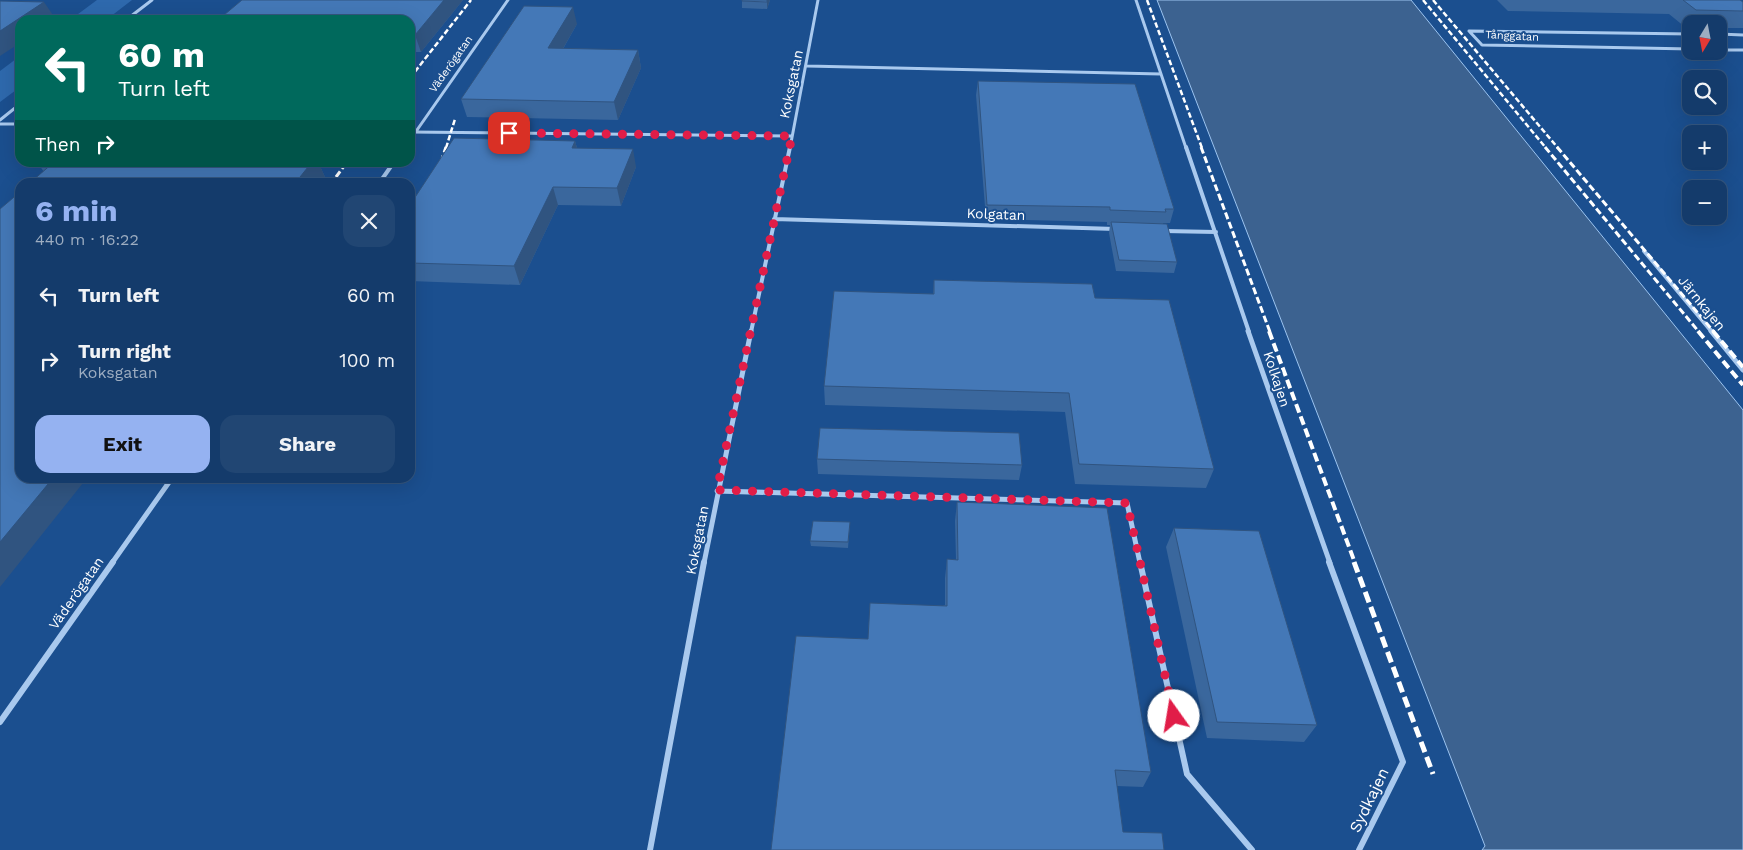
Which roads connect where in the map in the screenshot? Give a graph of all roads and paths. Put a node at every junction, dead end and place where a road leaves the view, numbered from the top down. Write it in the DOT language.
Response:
graph roads {
  1 [pos="152,0"];
  2 [pos="508,0"];
  3 [pos="818,0"];
  4 [pos="1136,0"];
  5 [pos="132,15"];
  6 [pos="1682,34"];
  7 [pos="1728,34"];
  8 [pos="1743,35"];
  9 [pos="1682,49"];
  10 [pos="1728,50"];
  11 [pos="1743,50"];
  12 [pos="807,66"];
  13 [pos="1161,74"];
  14 [pos="15,108"];
  15 [pos="0,120"];
  16 [pos="0,124"];
  17 [pos="15,124"];
  18 [pos="416,132"];
  19 [pos="792,136"];
  20 [pos="390,167"];
  21 [pos="383,178"];
  22 [pos="774,219"];
  23 [pos="1118,229"];
  24 [pos="1157,230"];
  25 [pos="1216,232"];
  26 [pos="1644,251"];
  27 [pos="1743,370"];
  28 [pos="168,483"];
  29 [pos="717,490"];
  30 [pos="0,722"];
  31 [pos="1402,762"];
  32 [pos="650,850"];
  33 [pos="1252,850"];
  34 [pos="1359,850"];
  1 -- 5 [label="street"];
  2 -- 18 [label="street, Väderögatan"];
  3 -- 12 [label="street, Koksgatan"];
  4 -- 13 [label="street, Kolkajen"];
  6 -- 9 [label="street, Tånggatan"];
  7 -- 8 [label="street"];
  10 -- 11 [label="street"];
  12 -- 13 [label="street"];
  12 -- 19 [label="street, Koksgatan"];
  13 -- 25 [label="street, Kolkajen"];
  14 -- 15 [label="street"];
  16 -- 17 [label="street"];
  18 -- 19 [label="street"];
  19 -- 22 [label="street, Koksgatan"];
  20 -- 21 [label="street"];
  22 -- 23 [label="street, Kolgatan"];
  22 -- 29 [label="street, Koksgatan"];
  24 -- 25 [label="street"];
  25 -- 31 [label="street, Kolkajen"];
  26 -- 27 [label="street, Järnkajen"];
  28 -- 30 [label="street, Väderögatan"];
  29 -- 32 [label="street, Koksgatan"];
  29 -- 33 [label="street"];
  31 -- 34 [label="street, Sydkajen"];
}
